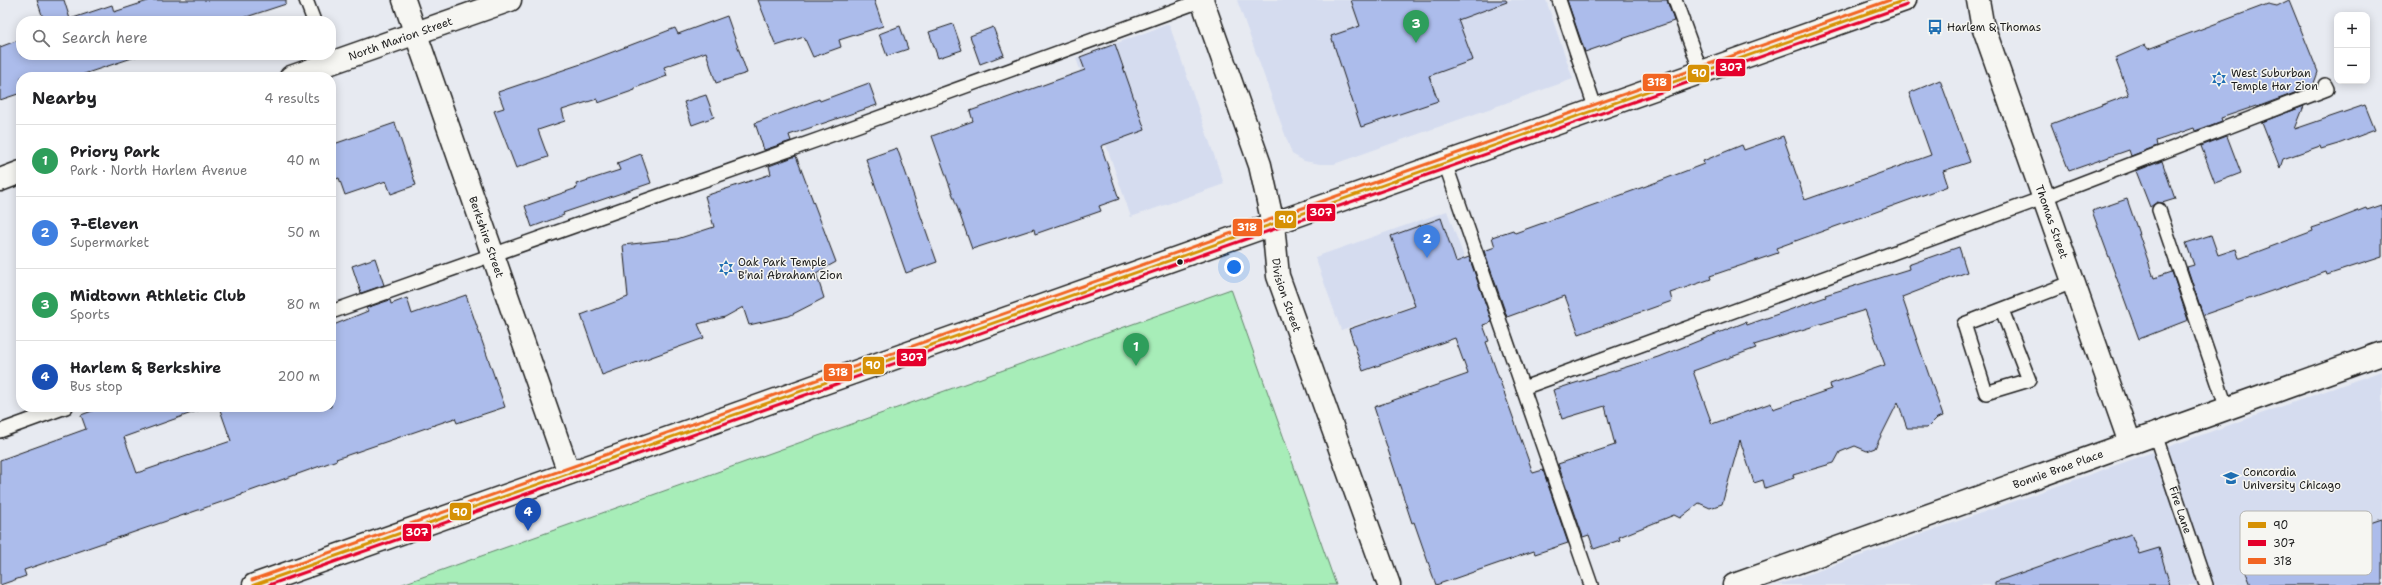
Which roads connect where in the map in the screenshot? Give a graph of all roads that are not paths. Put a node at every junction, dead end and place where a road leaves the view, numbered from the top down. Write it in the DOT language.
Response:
graph roads {
  1 [pos="306,0"];
  2 [pos="404,0"];
  3 [pos="510,0"];
  4 [pos="1202,0"];
  5 [pos="1559,0"];
  6 [pos="1675,0"];
  7 [pos="1906,0"];
  8 [pos="1978,0"];
  9 [pos="312,16"];
  10 [pos="416,33"];
  11 [pos="336,57"];
  12 [pos="326,60"];
  13 [pos="301,72"];
  14 [pos="1701,72"];
  15 [pos="2325,85"];
  16 [pos="1596,110"];
  17 [pos="1445,163"];
  18 [pos="16,174"];
  19 [pos="0,180"];
  20 [pos="2043,198"];
  21 [pos="2159,210"];
  22 [pos="1273,224"];
  23 [pos="493,254"];
  24 [pos="2073,282"];
  25 [pos="336,310"];
  26 [pos="2002,310"];
  27 [pos="2382,353"];
  28 [pos="1523,388"];
  29 [pos="2227,408"];
  30 [pos="52,412"];
  31 [pos="0,431"];
  32 [pos="2155,434"];
  33 [pos="2130,443"];
  34 [pos="569,474"];
  35 [pos="254,585"];
  36 [pos="1389,585"];
  37 [pos="1591,585"];
  38 [pos="1734,585"];
  39 [pos="2206,585"];
  1 -- 9 [label="lane"];
  2 -- 10 [label="street, Berkshire Street"];
  3 -- 10 [label="street, North Marion Street"];
  4 -- 22 [label="street, Division Street"];
  4 -- 23 [label="lane"];
  5 -- 16 [label="lane"];
  6 -- 14 [label="lane"];
  7 -- 14 [label="street"];
  8 -- 20 [label="street, Thomas Street"];
  10 -- 11 [label="street, North Marion Street"];
  10 -- 23 [label="street, Berkshire Street"];
  12 -- 13 [label="street, North Marion Street"];
  14 -- 16 [label="street"];
  15 -- 20 [label="lane"];
  16 -- 17 [label="street"];
  17 -- 22 [label="street"];
  17 -- 28 [label="lane"];
  18 -- 19 [label="street"];
  20 -- 24 [label="street, Thomas Street"];
  20 -- 28 [label="lane"];
  21 -- 29 [label="lane"];
  22 -- 34 [label="street"];
  22 -- 36 [label="street, Division Street"];
  23 -- 25 [label="lane"];
  23 -- 34 [label="street, Berkshire Street"];
  24 -- 26 [label="lane"];
  24 -- 33 [label="street, Thomas Street"];
  26 -- 26 [label="lane"];
  27 -- 29 [label="street, Bonnie Brae Place"];
  28 -- 37 [label="lane"];
  29 -- 32 [label="street, Bonnie Brae Place"];
  30 -- 31 [label="lane"];
  32 -- 33 [label="street, Bonnie Brae Place"];
  32 -- 39 [label="lane, Fire Lane"];
  33 -- 38 [label="street, Bonnie Brae Place"];
  34 -- 35 [label="street"];
}
